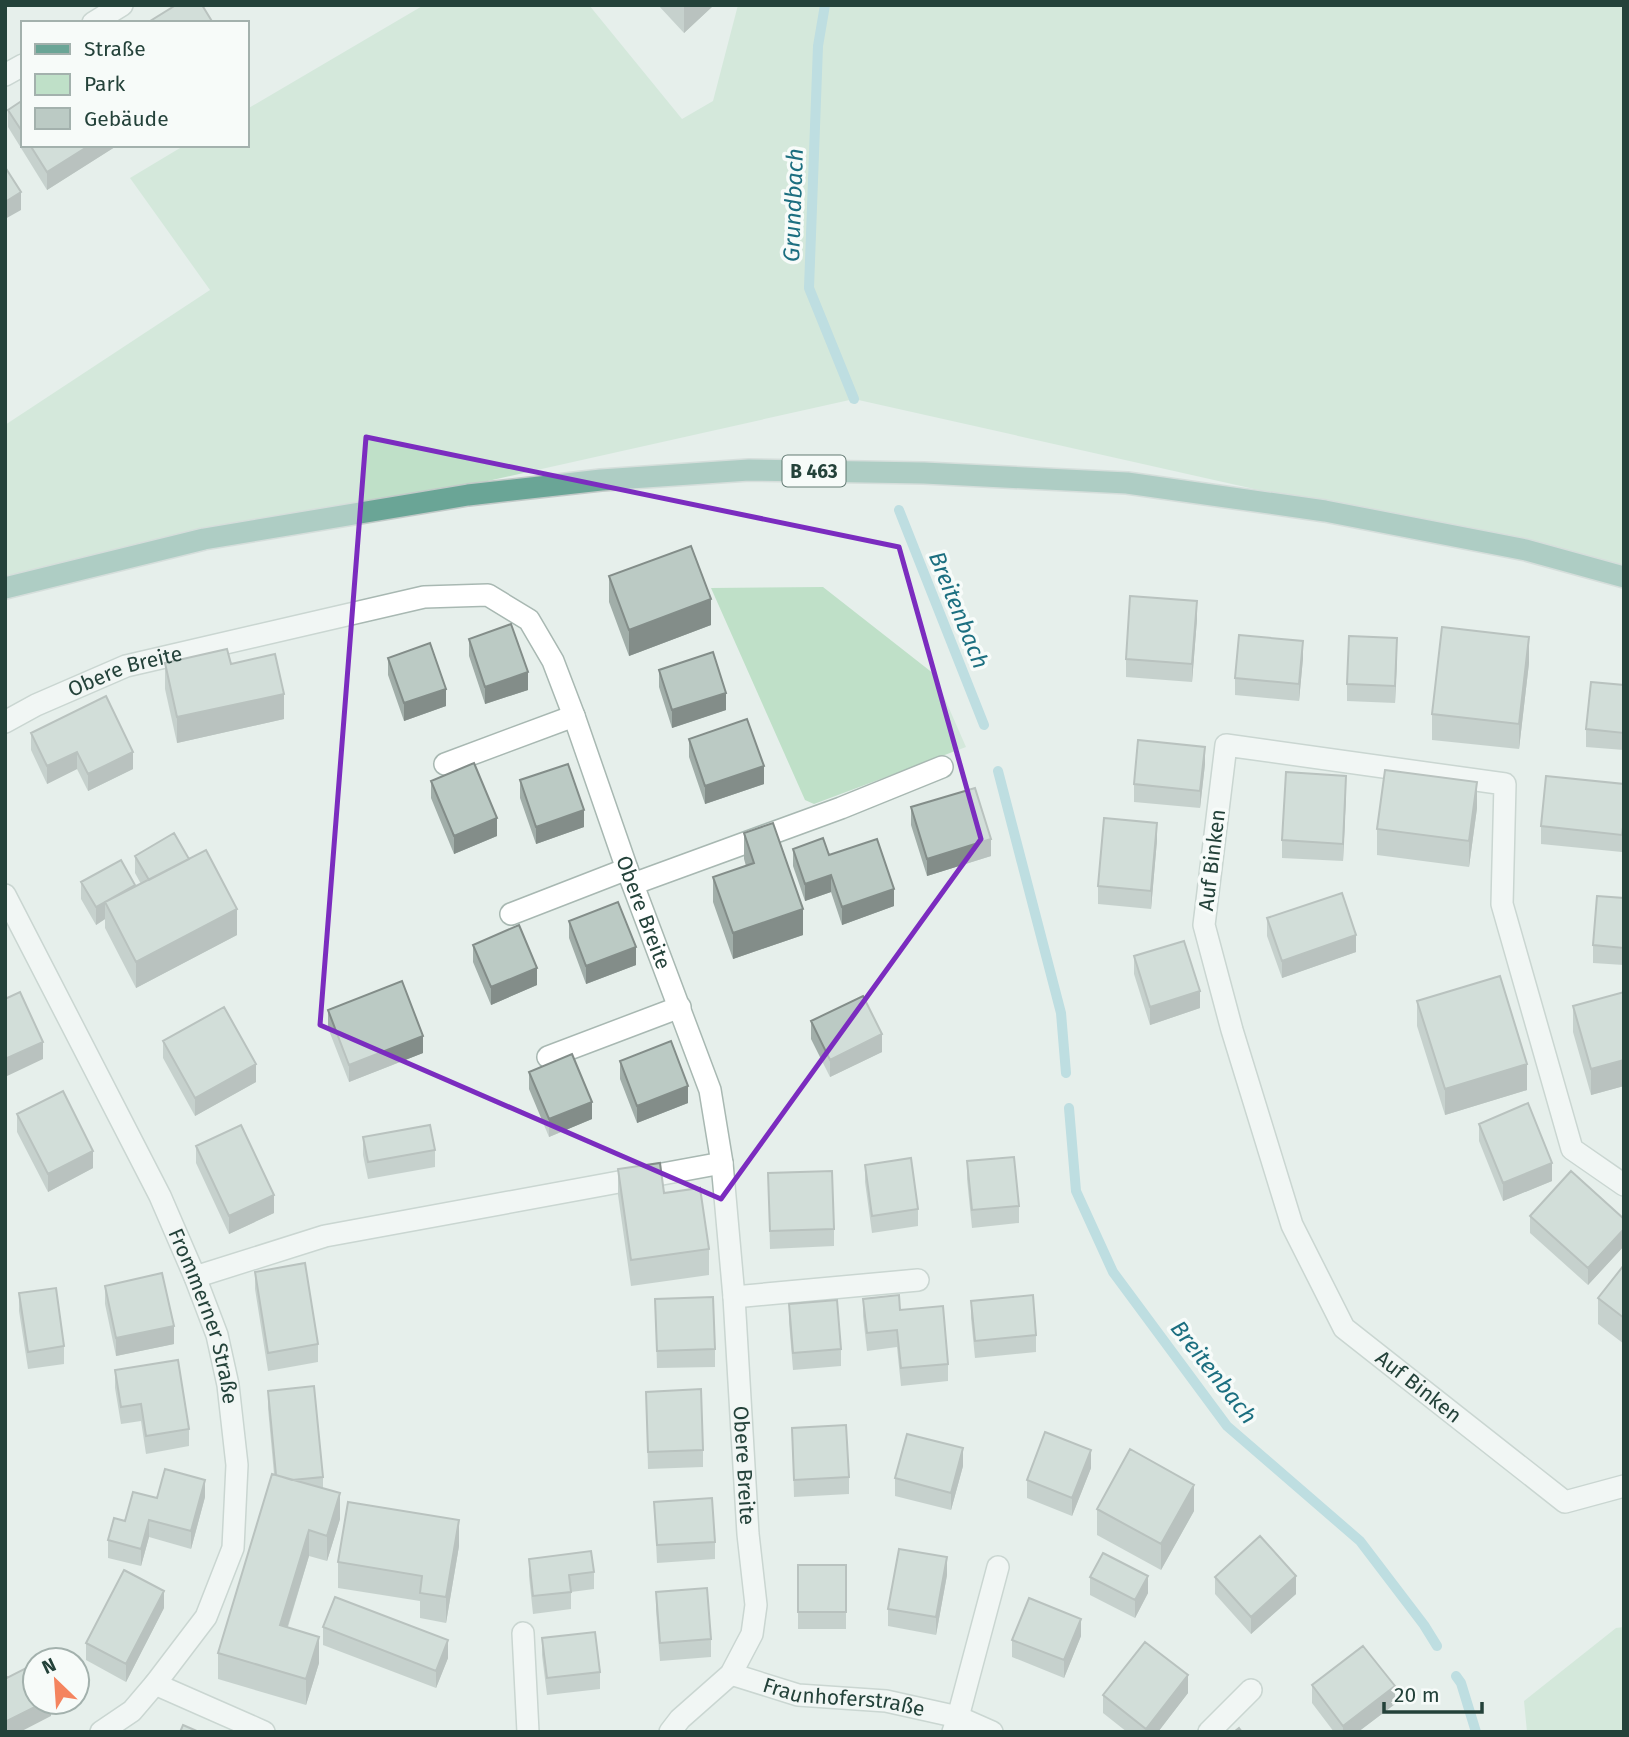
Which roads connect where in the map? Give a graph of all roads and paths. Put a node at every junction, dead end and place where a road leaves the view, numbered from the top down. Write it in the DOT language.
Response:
graph roads {
  1 [pos="122,5"];
  2 [pos="96,21"];
  3 [pos="21,66"];
  4 [pos="5,75"];
  5 [pos="1624,577"];
  6 [pos="5,588"];
  7 [pos="574,716"];
  8 [pos="5,722"];
  9 [pos="445,765"];
  10 [pos="942,767"];
  11 [pos="630,876"];
  12 [pos="5,895"];
  13 [pos="511,914"];
  14 [pos="680,1007"];
  15 [pos="548,1057"];
  16 [pos="722,1163"];
  17 [pos="1624,1185"];
  18 [pos="195,1277"];
  19 [pos="918,1280"];
  20 [pos="734,1297"];
  21 [pos="1624,1486"];
  22 [pos="998,1567"];
  23 [pos="523,1633"];
  24 [pos="731,1674"];
  25 [pos="155,1684"];
  26 [pos="1251,1690"];
  27 [pos="956,1724"];
  28 [pos="101,1732"];
  29 [pos="264,1732"];
  30 [pos="528,1732"];
  31 [pos="670,1732"];
  32 [pos="992,1732"];
  33 [pos="1209,1732"];
  1 -- 2 [label="street"];
  3 -- 4 [label="street"];
  5 -- 6 [label="main road, B 463"];
  7 -- 8 [label="street, Obere Breite"];
  7 -- 9 [label="street"];
  7 -- 11 [label="street, Obere Breite"];
  10 -- 11 [label="street"];
  11 -- 13 [label="street"];
  11 -- 14 [label="street, Obere Breite"];
  12 -- 18 [label="street, Frommerner Straße"];
  14 -- 15 [label="street"];
  14 -- 16 [label="street, Obere Breite"];
  16 -- 18 [label="street"];
  16 -- 20 [label="street, Obere Breite"];
  17 -- 21 [label="street, Auf Binken"];
  18 -- 25 [label="street, Frommerner Straße"];
  19 -- 20 [label="street"];
  20 -- 24 [label="street, Obere Breite"];
  22 -- 27 [label="street"];
  23 -- 30 [label="street"];
  24 -- 27 [label="street, Fraunhoferstraße"];
  24 -- 31 [label="street, Obere Breite"];
  25 -- 28 [label="street, Frommerner Straße"];
  25 -- 29 [label="street"];
  26 -- 33 [label="street"];
  27 -- 32 [label="street, Fraunhoferstraße"];
}
